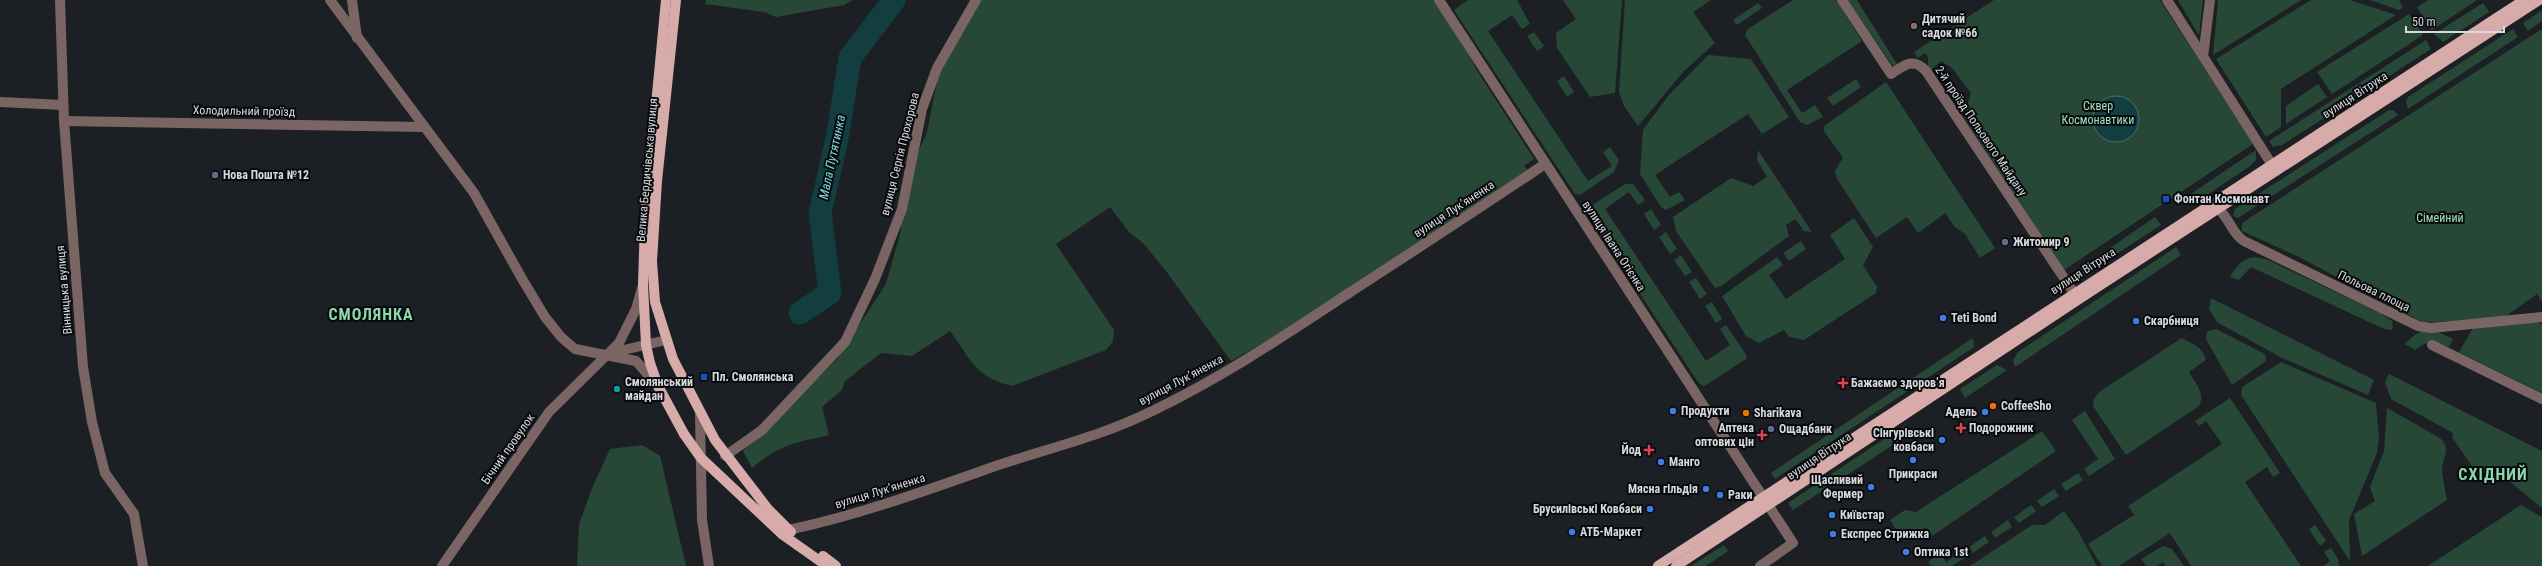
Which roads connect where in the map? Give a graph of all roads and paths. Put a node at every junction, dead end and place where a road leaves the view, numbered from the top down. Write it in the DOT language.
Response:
graph roads {
  1 [pos="60,0"];
  2 [pos="330,0"];
  3 [pos="352,0"];
  4 [pos="666,0"];
  5 [pos="676,0"];
  6 [pos="976,0"];
  7 [pos="1439,0"];
  8 [pos="1842,0"];
  9 [pos="2167,0"];
  10 [pos="2210,0"];
  11 [pos="2524,0"];
  12 [pos="2539,0"];
  13 [pos="357,39"];
  14 [pos="2203,57"];
  15 [pos="0,102"];
  16 [pos="63,105"];
  17 [pos="64,121"];
  18 [pos="424,127"];
  19 [pos="1545,164"];
  20 [pos="2273,168"];
  21 [pos="2218,209"];
  22 [pos="642,284"];
  23 [pos="2074,293"];
  24 [pos="2542,317"];
  25 [pos="666,340"];
  26 [pos="646,344"];
  27 [pos="2432,345"];
  28 [pos="605,355"];
  29 [pos="658,386"];
  30 [pos="2542,399"];
  31 [pos="700,414"];
  32 [pos="726,456"];
  33 [pos="701,458"];
  34 [pos="1765,502"];
  35 [pos="765,511"];
  36 [pos="788,530"];
  37 [pos="144,566"];
  38 [pos="442,566"];
  39 [pos="709,566"];
  40 [pos="827,566"];
  41 [pos="836,566"];
  42 [pos="1658,566"];
  43 [pos="1676,566"];
  44 [pos="1760,566"];
  1 -- 16 [label="street, Вінницька вулиця"];
  2 -- 13 [label="street"];
  3 -- 13 [label="street"];
  4 -- 22 [label="main road, Велика Бердичівська вулиця"];
  5 -- 25 [label="main road, Велика Бердичівська вулиця"];
  6 -- 32 [label="street, вулиця Сергія Прохорова"];
  7 -- 19 [label="street, вулиця Івана Огієнка"];
  8 -- 23 [label="street, 2-й проїзд Польового Майдану"];
  9 -- 14 [label="street"];
  10 -- 14 [label="street"];
  11 -- 20 [label="main road, вулиця Вітрука"];
  12 -- 20 [label="main road, вулиця Вітрука"];
  13 -- 18 [label="street"];
  14 -- 20 [label="street"];
  15 -- 16 [label="street"];
  16 -- 17 [label="street, Вінницька вулиця"];
  17 -- 18 [label="street, Холодильний проїзд"];
  17 -- 37 [label="street, Вінницька вулиця"];
  18 -- 28 [label="street"];
  19 -- 34 [label="street, вулиця Івана Огієнка"];
  19 -- 36 [label="street, вулиця Лукʼяненка"];
  20 -- 21 [label="main road, вулиця Вітрука"];
  20 -- 23 [label="main road, вулиця Вітрука"];
  21 -- 24 [label="street, Польова площа"];
  21 -- 34 [label="main road, вулиця Вітрука"];
  22 -- 26 [label="main road"];
  22 -- 28 [label="street"];
  23 -- 34 [label="main road, вулиця Вітрука"];
  25 -- 26 [label="street"];
  25 -- 31 [label="main road"];
  26 -- 28 [label="street"];
  26 -- 29 [label="main road"];
  27 -- 30 [label="street"];
  28 -- 29 [label="street"];
  28 -- 38 [label="street, Бічний провулок"];
  29 -- 33 [label="main road"];
  31 -- 32 [label="main road"];
  31 -- 33 [label="street"];
  32 -- 35 [label="main road"];
  33 -- 35 [label="main road"];
  33 -- 39 [label="street"];
  34 -- 42 [label="main road, вулиця Вітрука"];
  34 -- 43 [label="main road, вулиця Вітрука"];
  34 -- 44 [label="street, вулиця Івана Огієнка"];
  35 -- 36 [label="main road"];
  35 -- 40 [label="main road"];
  36 -- 41 [label="main road"];
}
